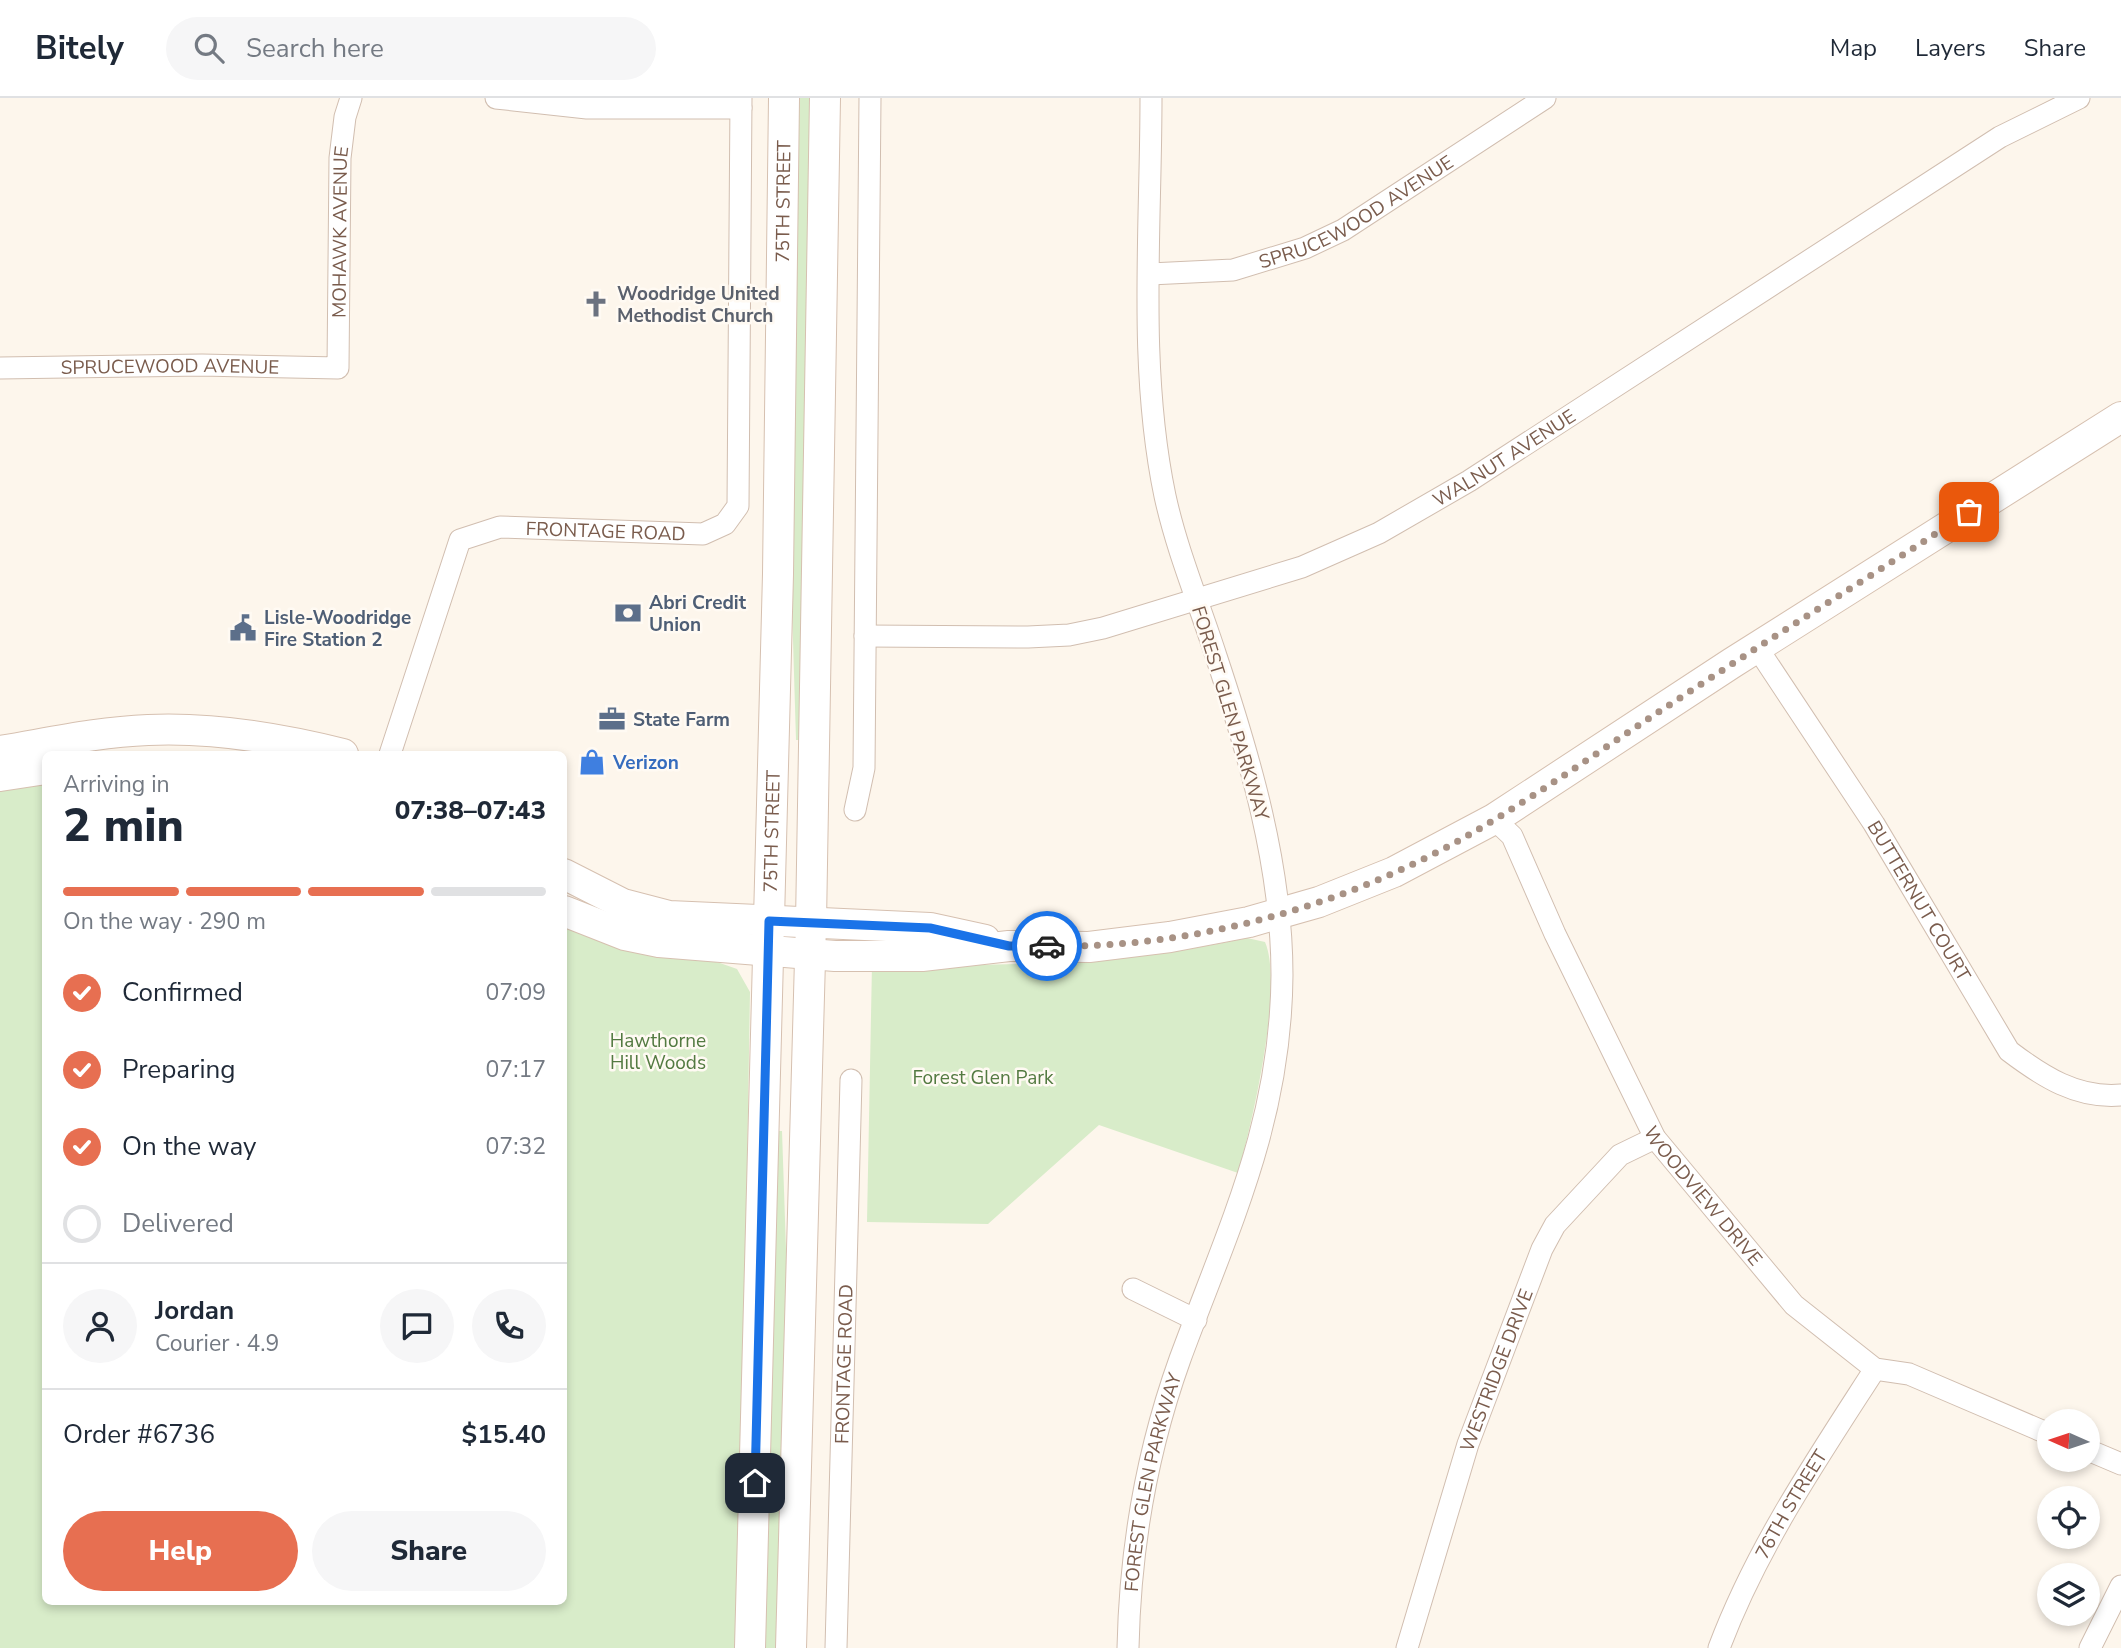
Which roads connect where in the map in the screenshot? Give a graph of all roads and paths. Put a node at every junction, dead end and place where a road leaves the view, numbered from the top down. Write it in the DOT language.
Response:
graph roads {
  1 [pos="351,98"];
  2 [pos="496,98"];
  3 [pos="784,98"];
  4 [pos="825,98"];
  5 [pos="870,98"];
  6 [pos="1151,98"];
  7 [pos="1545,98"];
  8 [pos="2079,98"];
  9 [pos="741,103"];
  10 [pos="1150,274"];
  11 [pos="0,368"];
  12 [pos="338,368"];
  13 [pos="2121,417"];
  14 [pos="1196,598"];
  15 [pos="865,636"];
  16 [pos="1758,649"];
  17 [pos="0,751"];
  18 [pos="330,751"];
  19 [pos="391,751"];
  20 [pos="42,770"];
  21 [pos="0,776"];
  22 [pos="855,810"];
  23 [pos="1494,819"];
  24 [pos="567,875"];
  25 [pos="567,912"];
  26 [pos="1278,913"];
  27 [pos="769,921"];
  28 [pos="811,923"];
  29 [pos="1009,946"];
  30 [pos="768,951"];
  31 [pos="810,954"];
  32 [pos="851,1080"];
  33 [pos="2121,1095"];
  34 [pos="1655,1138"];
  35 [pos="1133,1289"];
  36 [pos="1196,1320"];
  37 [pos="1875,1369"];
  38 [pos="2037,1429"];
  39 [pos="2100,1455"];
  40 [pos="2121,1464"];
  41 [pos="2121,1586"];
  42 [pos="750,1648"];
  43 [pos="791,1648"];
  44 [pos="836,1648"];
  45 [pos="1128,1648"];
  46 [pos="1407,1648"];
  47 [pos="1719,1648"];
  48 [pos="2090,1648"];
  1 -- 12 [label="street, MOHAWK AVENUE"];
  2 -- 9 [label="street"];
  3 -- 27 [label="main road, 75TH STREET"];
  4 -- 28 [label="main road, 75TH STREET"];
  5 -- 15 [label="street"];
  6 -- 10 [label="street, FOREST GLEN PARKWAY"];
  7 -- 10 [label="street, SPRUCEWOOD AVENUE"];
  8 -- 14 [label="street, WALNUT AVENUE"];
  9 -- 19 [label="street, FRONTAGE ROAD"];
  10 -- 14 [label="street, FOREST GLEN PARKWAY"];
  11 -- 12 [label="street, SPRUCEWOOD AVENUE"];
  13 -- 16 [label="main road"];
  14 -- 15 [label="street, WALNUT AVENUE"];
  14 -- 26 [label="street, FOREST GLEN PARKWAY"];
  15 -- 22 [label="street"];
  16 -- 23 [label="main road"];
  16 -- 33 [label="street, BUTTERNUT COURT"];
  17 -- 18 [label="main road"];
  20 -- 21 [label="main road"];
  23 -- 26 [label="main road"];
  23 -- 34 [label="street, WOODVIEW DRIVE"];
  24 -- 27 [label="main road"];
  25 -- 30 [label="main road"];
  26 -- 29 [label="main road"];
  26 -- 36 [label="street, FOREST GLEN PARKWAY"];
  27 -- 28 [label="main road"];
  27 -- 30 [label="main road, 75TH STREET"];
  28 -- 29 [label="main road"];
  28 -- 31 [label="main road, 75TH STREET"];
  29 -- 31 [label="main road"];
  30 -- 31 [label="main road"];
  30 -- 42 [label="main road, 75TH STREET"];
  31 -- 43 [label="main road, 75TH STREET"];
  32 -- 44 [label="street, FRONTAGE ROAD"];
  34 -- 37 [label="street, WOODVIEW DRIVE"];
  34 -- 46 [label="street, WESTRIDGE DRIVE"];
  35 -- 36 [label="street"];
  36 -- 45 [label="street, FOREST GLEN PARKWAY"];
  37 -- 38 [label="street, WOODVIEW DRIVE"];
  37 -- 47 [label="street, 76TH STREET"];
  39 -- 40 [label="street"];
  41 -- 48 [label="street"];
}
